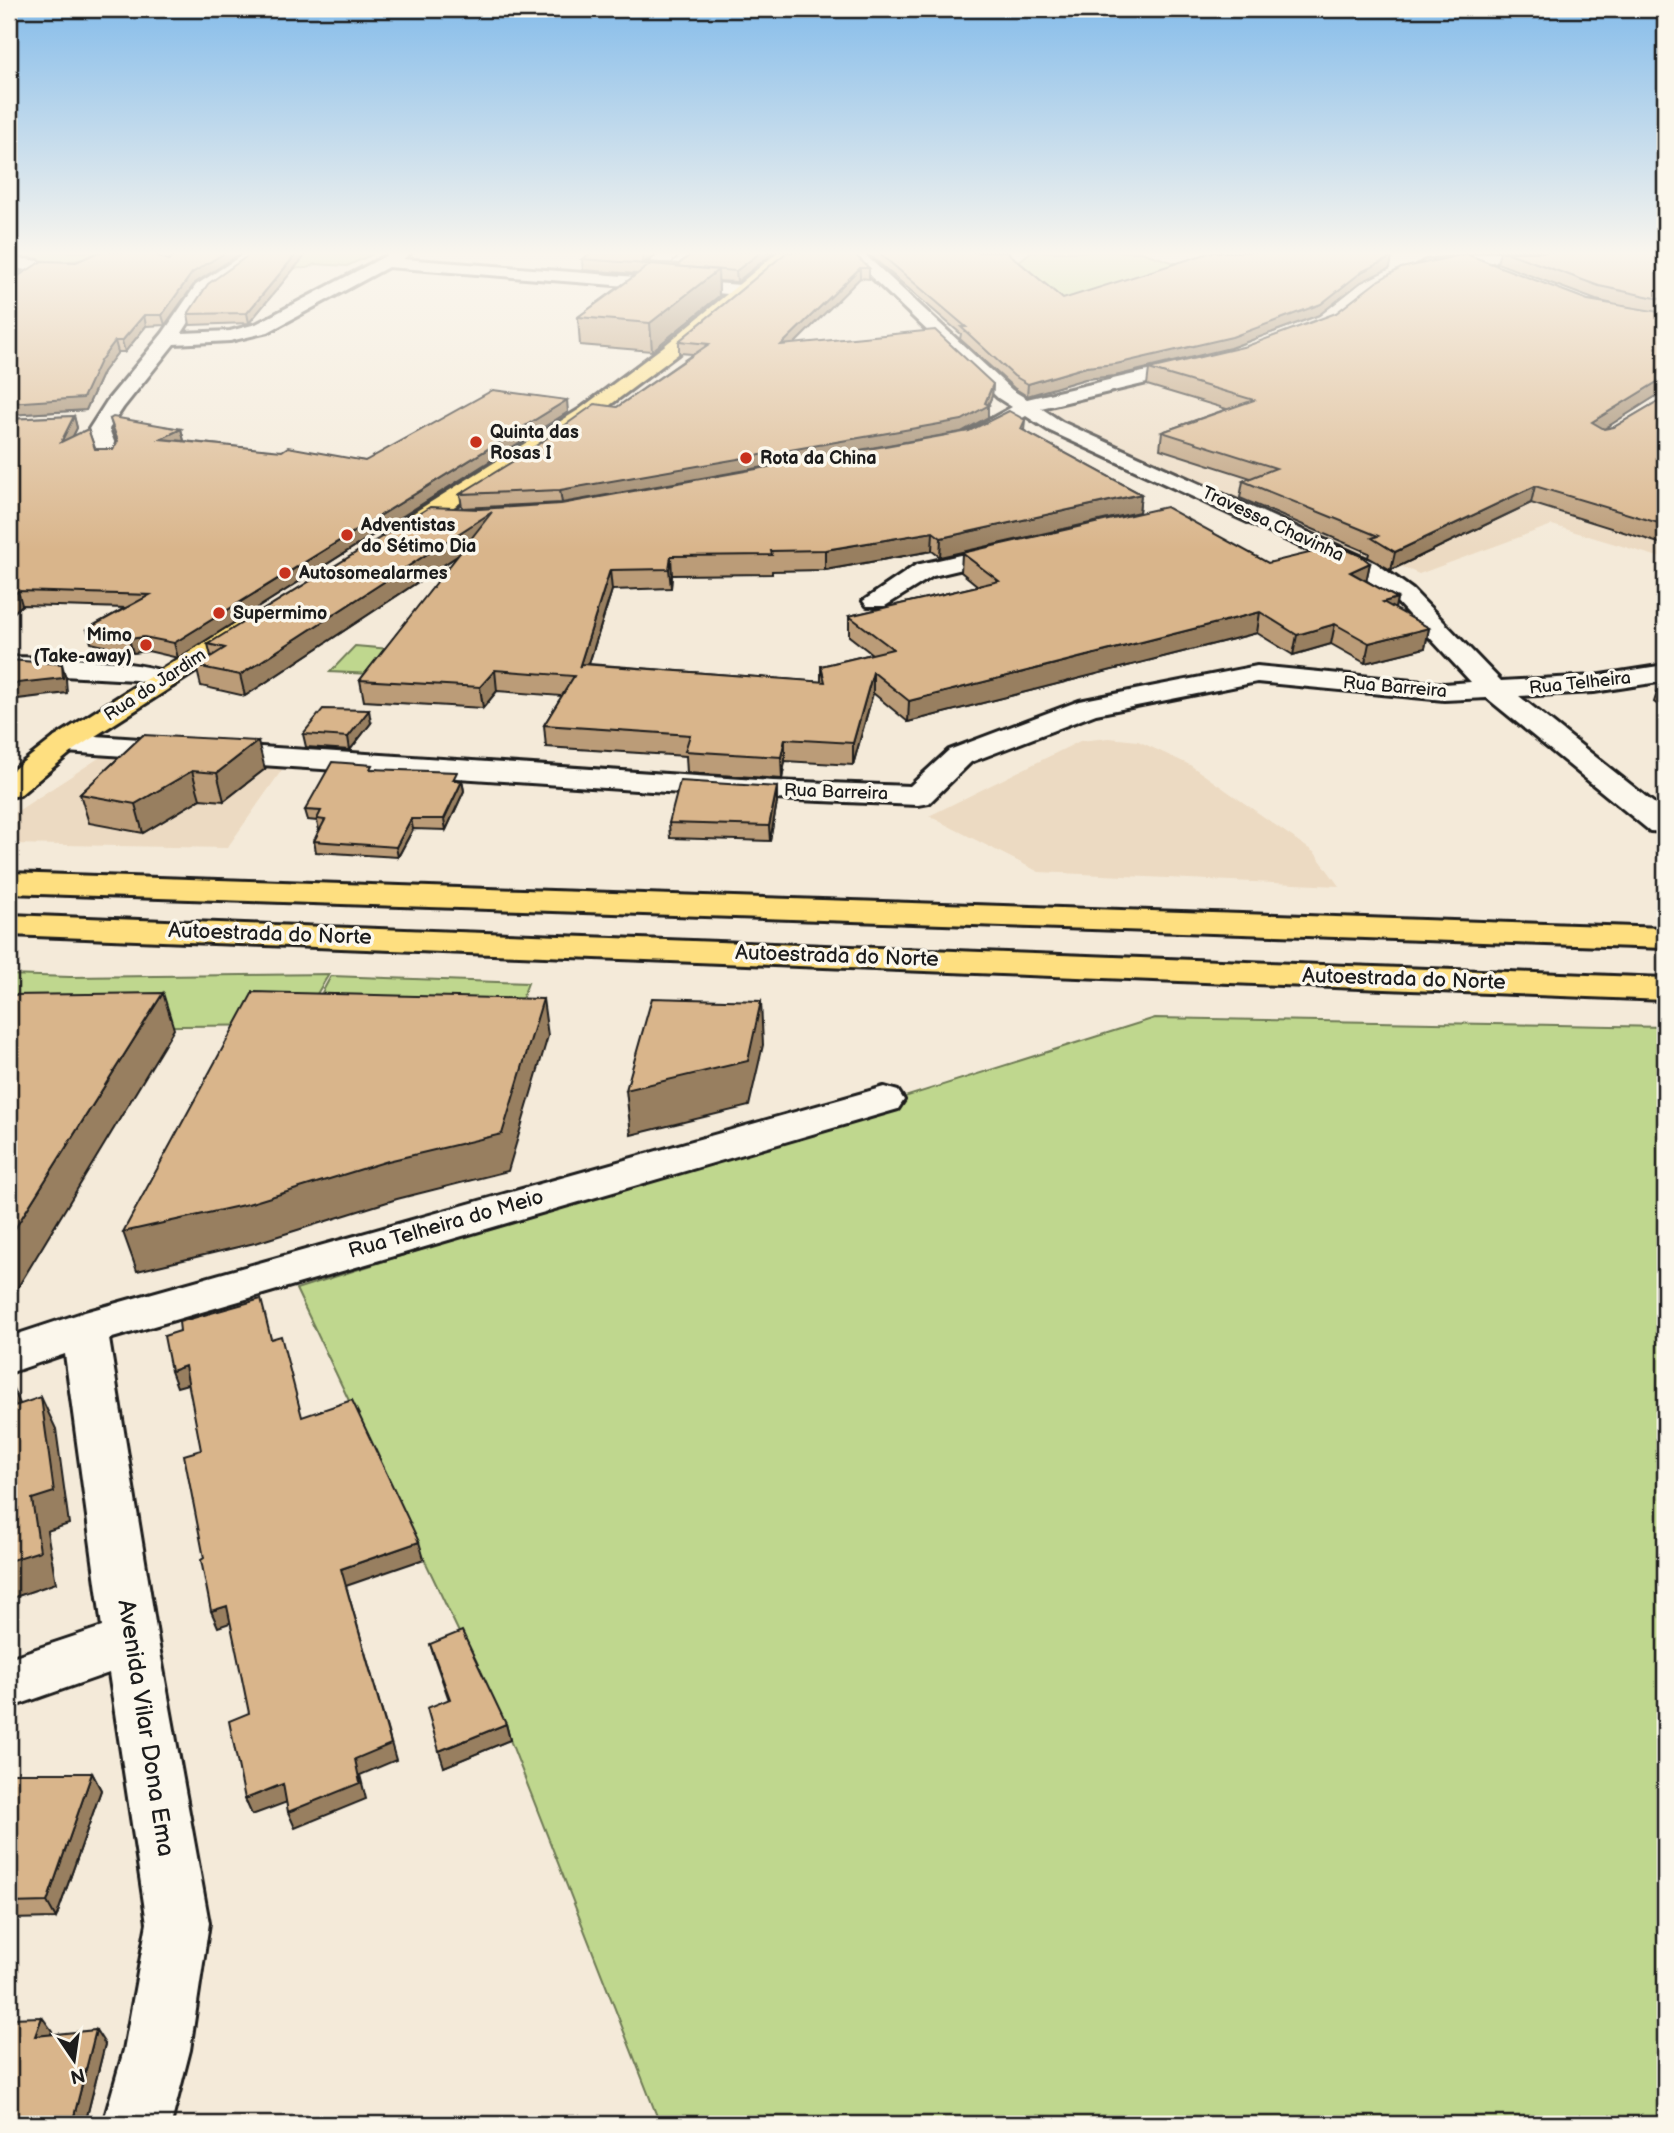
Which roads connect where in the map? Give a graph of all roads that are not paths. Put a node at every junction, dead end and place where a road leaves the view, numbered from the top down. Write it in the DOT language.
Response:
graph roads {
  1 [pos="158,352"];
  2 [pos="669,352"];
  3 [pos="960,352"];
  4 [pos="1213,361"];
  5 [pos="1027,410"];
  6 [pos="105,418"];
  7 [pos="83,419"];
  8 [pos="1055,425"];
  9 [pos="968,440"];
  10 [pos="941,445"];
  11 [pos="108,454"];
  12 [pos="1227,502"];
  13 [pos="1188,511"];
  14 [pos="425,516"];
  15 [pos="460,517"];
  16 [pos="1030,546"];
  17 [pos="369,551"];
  18 [pos="876,601"];
  19 [pos="278,608"];
  20 [pos="9,665"];
  21 [pos="1665,673"];
  22 [pos="163,680"];
  23 [pos="1495,691"];
  24 [pos="65,743"];
  25 [pos="9,788"];
  26 [pos="1661,824"];
  27 [pos="9,883"];
  28 [pos="9,925"];
  29 [pos="1665,938"];
  30 [pos="1665,989"];
  31 [pos="884,1100"];
  32 [pos="85,1329"];
  33 [pos="9,1355"];
  34 [pos="131,1641"];
  35 [pos="9,1683"];
  36 [pos="137,2124"];
  1 -- 6 [label="street"];
  2 -- 14 [label="main road"];
  3 -- 5 [label="street, Travessa Chavinha"];
  4 -- 5 [label="street"];
  5 -- 8 [label="street, Travessa Chavinha"];
  5 -- 9 [label="street"];
  6 -- 7 [label="street"];
  6 -- 11 [label="street"];
  8 -- 9 [label="street"];
  8 -- 12 [label="street, Travessa Chavinha"];
  9 -- 10 [label="street"];
  12 -- 13 [label="street"];
  12 -- 23 [label="street, Travessa Chavinha"];
  14 -- 15 [label="street"];
  14 -- 17 [label="main road"];
  16 -- 18 [label="street"];
  19 -- 22 [label="main road, Rua do Jardim"];
  20 -- 22 [label="street"];
  21 -- 23 [label="street, Rua Telheira"];
  22 -- 24 [label="main road, Rua do Jardim"];
  23 -- 24 [label="street, Rua Barreira"];
  23 -- 26 [label="street, Travessa Chavinha"];
  24 -- 25 [label="main road, Rua do Jardim"];
  27 -- 29 [label="main road, Autoestrada do Norte"];
  28 -- 30 [label="main road, Autoestrada do Norte"];
  31 -- 32 [label="street, Rua Telheira do Meio"];
  32 -- 33 [label="street, Rua Telheira do Meio"];
  32 -- 34 [label="street, Avenida Vilar Dona Ema"];
  34 -- 35 [label="street"];
  34 -- 36 [label="street, Avenida Vilar Dona Ema"];
}
